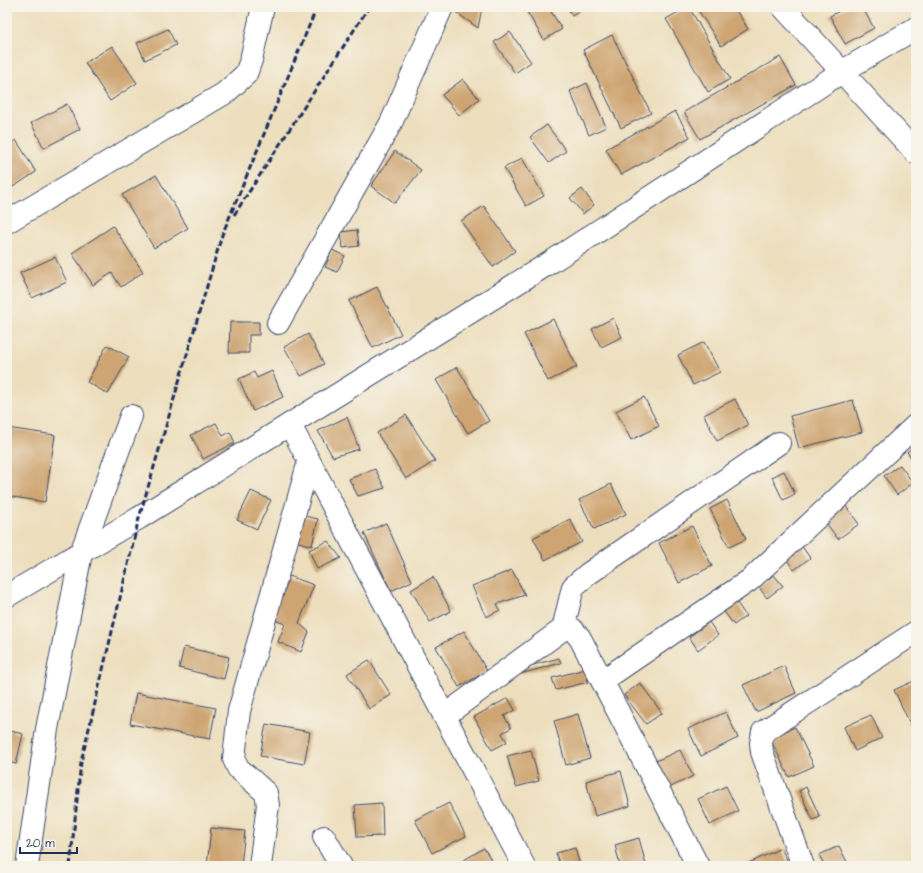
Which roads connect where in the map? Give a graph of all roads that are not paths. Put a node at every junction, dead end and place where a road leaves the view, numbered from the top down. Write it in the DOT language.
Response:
graph roads {
  1 [pos="263,7"];
  2 [pos="442,7"];
  3 [pos="783,7"];
  4 [pos="916,28"];
  5 [pos="843,71"];
  6 [pos="916,153"];
  7 [pos="7,222"];
  8 [pos="278,323"];
  9 [pos="131,416"];
  10 [pos="290,425"];
  11 [pos="916,425"];
  12 [pos="779,443"];
  13 [pos="309,461"];
  14 [pos="81,553"];
  15 [pos="7,596"];
  16 [pos="563,629"];
  17 [pos="916,632"];
  18 [pos="602,681"];
  19 [pos="444,716"];
  20 [pos="324,837"];
  21 [pos="27,866"];
  22 [pos="260,866"];
  23 [pos="341,866"];
  24 [pos="524,866"];
  25 [pos="698,866"];
  26 [pos="802,866"];
  1 -- 7 [label="street"];
  2 -- 8 [label="street"];
  3 -- 5 [label="street"];
  4 -- 5 [label="street"];
  5 -- 6 [label="street"];
  5 -- 10 [label="street"];
  9 -- 14 [label="street"];
  10 -- 13 [label="street"];
  10 -- 14 [label="street"];
  11 -- 18 [label="street"];
  12 -- 16 [label="street"];
  13 -- 19 [label="street"];
  13 -- 22 [label="street"];
  14 -- 15 [label="street"];
  14 -- 21 [label="street"];
  16 -- 18 [label="street"];
  16 -- 19 [label="street"];
  17 -- 26 [label="street"];
  18 -- 25 [label="street"];
  19 -- 24 [label="street"];
  20 -- 23 [label="street"];
}
